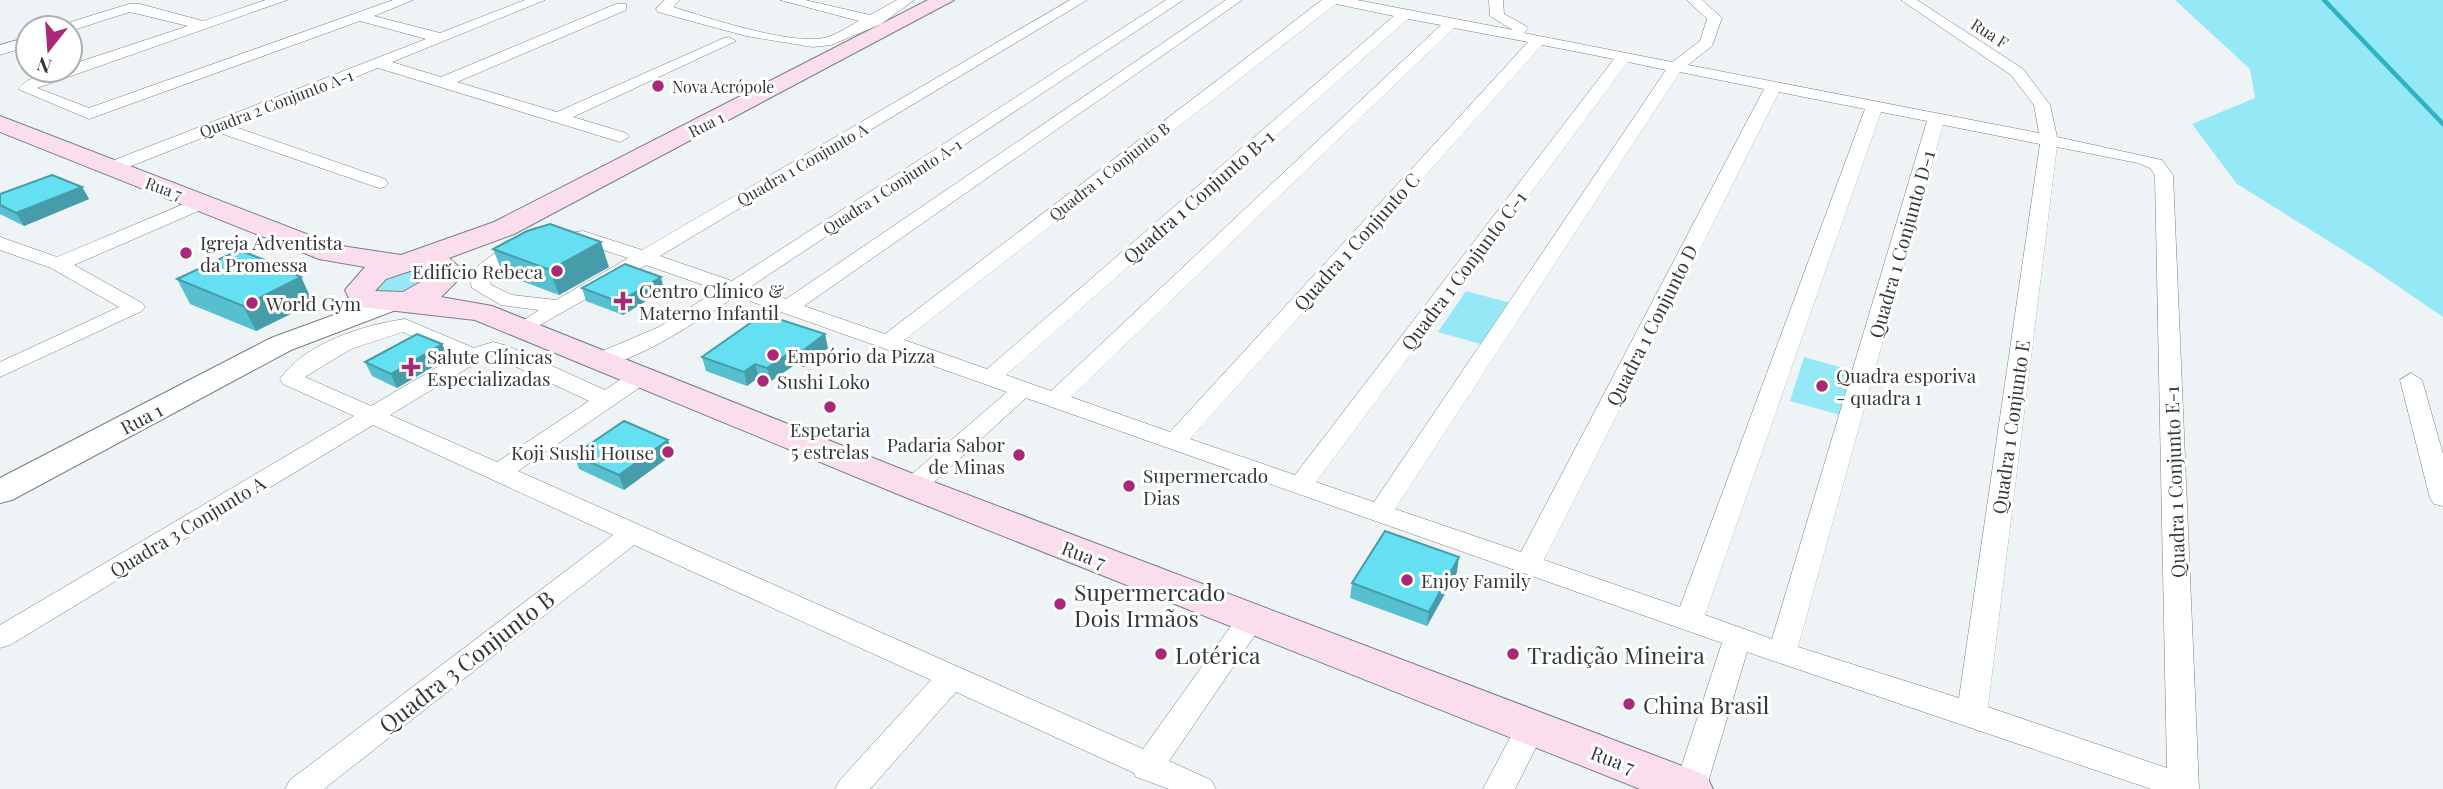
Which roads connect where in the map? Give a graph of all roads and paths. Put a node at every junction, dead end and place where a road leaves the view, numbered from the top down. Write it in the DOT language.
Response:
graph roads {
  1 [pos="280,0"];
  2 [pos="406,0"];
  3 [pos="538,0"];
  4 [pos="673,0"];
  5 [pos="787,0"];
  6 [pos="907,0"];
  7 [pos="944,0"];
  8 [pos="1080,0"];
  9 [pos="1177,0"];
  10 [pos="1235,0"];
  11 [pos="1331,0"];
  12 [pos="1336,0"];
  13 [pos="1496,0"];
  14 [pos="1694,0"];
  15 [pos="1908,0"];
  16 [pos="621,7"];
  17 [pos="1406,13"];
  18 [pos="360,17"];
  19 [pos="871,19"];
  20 [pos="84,22"];
  21 [pos="1451,23"];
  22 [pos="204,26"];
  23 [pos="894,27"];
  24 [pos="441,38"];
  25 [pos="1534,39"];
  26 [pos="729,41"];
  27 [pos="1625,56"];
  28 [pos="377,63"];
  29 [pos="1676,66"];
  30 [pos="443,82"];
  31 [pos="1774,86"];
  32 [pos="26,89"];
  33 [pos="1875,105"];
  34 [pos="2042,105"];
  35 [pos="89,114"];
  36 [pos="1937,117"];
  37 [pos="558,118"];
  38 [pos="0,123"];
  39 [pos="216,127"];
  40 [pos="620,137"];
  41 [pos="2049,139"];
  42 [pos="110,168"];
  43 [pos="2164,175"];
  44 [pos="379,183"];
  45 [pos="203,202"];
  46 [pos="504,229"];
  47 [pos="0,243"];
  48 [pos="329,253"];
  49 [pos="643,257"];
  50 [pos="408,262"];
  51 [pos="58,264"];
  52 [pos="445,277"];
  53 [pos="361,287"];
  54 [pos="734,289"];
  55 [pos="396,302"];
  56 [pos="557,308"];
  57 [pos="787,308"];
  58 [pos="481,312"];
  59 [pos="524,328"];
  60 [pos="888,342"];
  61 [pos="281,344"];
  62 [pos="473,355"];
  63 [pos="601,360"];
  64 [pos="0,370"];
  65 [pos="641,376"];
  66 [pos="990,378"];
  67 [pos="2411,380"];
  68 [pos="1022,390"];
  69 [pos="607,400"];
  70 [pos="1055,400"];
  71 [pos="374,415"];
  72 [pos="1175,441"];
  73 [pos="500,472"];
  74 [pos="1301,484"];
  75 [pos="913,487"];
  76 [pos="0,492"];
  77 [pos="2443,498"];
  78 [pos="1380,513"];
  79 [pos="632,533"];
  80 [pos="1529,564"];
  81 [pos="1251,619"];
  82 [pos="1689,620"];
  83 [pos="1738,637"];
  84 [pos="0,638"];
  85 [pos="1782,653"];
  86 [pos="953,676"];
  87 [pos="1972,714"];
  88 [pos="1531,727"];
  89 [pos="1147,768"];
  90 [pos="2183,788"];
  91 [pos="301,789"];
  92 [pos="851,789"];
  93 [pos="1200,789"];
  94 [pos="1499,789"];
  95 [pos="1690,789"];
  1 -- 22 [label="street"];
  2 -- 18 [label="street"];
  3 -- 24 [label="street, Quadra 2 Conjunto A-1"];
  4 -- 19 [label="street"];
  5 -- 19 [label="street"];
  6 -- 19 [label="street"];
  7 -- 23 [label="main road, Rua 1"];
  8 -- 49 [label="street, Quadra 1 Conjunto A"];
  9 -- 54 [label="street, Quadra 1 Conjunto A-1"];
  10 -- 57 [label="street"];
  11 -- 60 [label="street, Quadra 1 Conjunto B"];
  12 -- 17 [label="street"];
  13 -- 25 [label="street"];
  14 -- 29 [label="street"];
  15 -- 34 [label="street, Rua F"];
  16 -- 30 [label="street"];
  17 -- 21 [label="street"];
  17 -- 66 [label="street, Quadra 1 Conjunto B-1"];
  18 -- 24 [label="street"];
  18 -- 35 [label="street"];
  19 -- 23 [label="street"];
  20 -- 22 [label="street"];
  21 -- 25 [label="street"];
  21 -- 70 [label="street"];
  22 -- 32 [label="street"];
  23 -- 46 [label="main road, Rua 1"];
  24 -- 28 [label="street, Quadra 2 Conjunto A-1"];
  25 -- 27 [label="street"];
  25 -- 72 [label="street, Quadra 1 Conjunto C"];
  26 -- 37 [label="street"];
  27 -- 29 [label="street"];
  27 -- 74 [label="street, Quadra 1 Conjunto C-1"];
  28 -- 30 [label="street"];
  28 -- 39 [label="street, Quadra 2 Conjunto A-1"];
  29 -- 31 [label="street"];
  29 -- 78 [label="street"];
  30 -- 37 [label="street"];
  31 -- 33 [label="street"];
  31 -- 80 [label="street, Quadra 1 Conjunto D"];
  32 -- 35 [label="street"];
  33 -- 36 [label="street"];
  33 -- 82 [label="street"];
  34 -- 41 [label="street, Quadra 1 Conjunto E"];
  36 -- 41 [label="street"];
  36 -- 85 [label="street, Quadra 1 Conjunto D-1"];
  37 -- 40 [label="street"];
  38 -- 42 [label="main road, Rua 7"];
  39 -- 42 [label="street, Quadra 2 Conjunto A-1"];
  39 -- 44 [label="street"];
  41 -- 43 [label="street"];
  41 -- 87 [label="street, Quadra 1 Conjunto E"];
  42 -- 45 [label="main road, Rua 7"];
  43 -- 90 [label="street, Quadra 1 Conjunto E-1"];
  45 -- 48 [label="main road, Rua 7"];
  45 -- 51 [label="street"];
  46 -- 50 [label="main road, Rua 1"];
  46 -- 52 [label="main road, Rua 1"];
  47 -- 51 [label="street"];
  48 -- 50 [label="main road, Rua 7"];
  48 -- 53 [label="main road, Rua 7"];
  49 -- 54 [label="street"];
  49 -- 56 [label="street, Quadra 1 Conjunto A"];
  49 -- 56 [label="street"];
  50 -- 52 [label="main road, Rua 7"];
  50 -- 53 [label="main road, Rua 1"];
  51 -- 64 [label="street"];
  52 -- 55 [label="main road, Rua 1"];
  52 -- 58 [label="main road, Rua 7"];
  53 -- 55 [label="main road, Rua 7"];
  53 -- 61 [label="street"];
  54 -- 57 [label="street"];
  54 -- 63 [label="street, Quadra 1 Conjunto A-1"];
  55 -- 58 [label="main road, Rua 7"];
  55 -- 61 [label="street"];
  56 -- 59 [label="street, Quadra 1 Conjunto A"];
  57 -- 60 [label="street"];
  58 -- 59 [label="main road, Rua 7"];
  59 -- 63 [label="main road, Rua 7"];
  60 -- 66 [label="street"];
  61 -- 76 [label="street, Rua 1"];
  62 -- 69 [label="street"];
  62 -- 71 [label="street, Quadra 3 Conjunto A"];
  62 -- 71 [label="street"];
  63 -- 65 [label="main road, Rua 7"];
  65 -- 69 [label="street"];
  65 -- 75 [label="main road, Rua 7"];
  66 -- 68 [label="street"];
  67 -- 77 [label="street"];
  68 -- 70 [label="street"];
  68 -- 75 [label="street"];
  69 -- 73 [label="street"];
  70 -- 72 [label="street"];
  71 -- 73 [label="street"];
  71 -- 84 [label="street, Quadra 3 Conjunto A"];
  72 -- 74 [label="street"];
  73 -- 79 [label="street"];
  74 -- 78 [label="street"];
  75 -- 81 [label="main road, Rua 7"];
  78 -- 80 [label="street"];
  79 -- 86 [label="street"];
  79 -- 91 [label="street, Quadra 3 Conjunto B"];
  80 -- 82 [label="street"];
  81 -- 88 [label="main road, Rua 7"];
  81 -- 89 [label="street"];
  82 -- 83 [label="street"];
  83 -- 85 [label="street"];
  83 -- 95 [label="street"];
  85 -- 87 [label="street"];
  86 -- 89 [label="street"];
  86 -- 92 [label="street"];
  87 -- 90 [label="street"];
  88 -- 94 [label="street"];
  88 -- 95 [label="main road, Rua 7"];
  89 -- 93 [label="street"];
}
